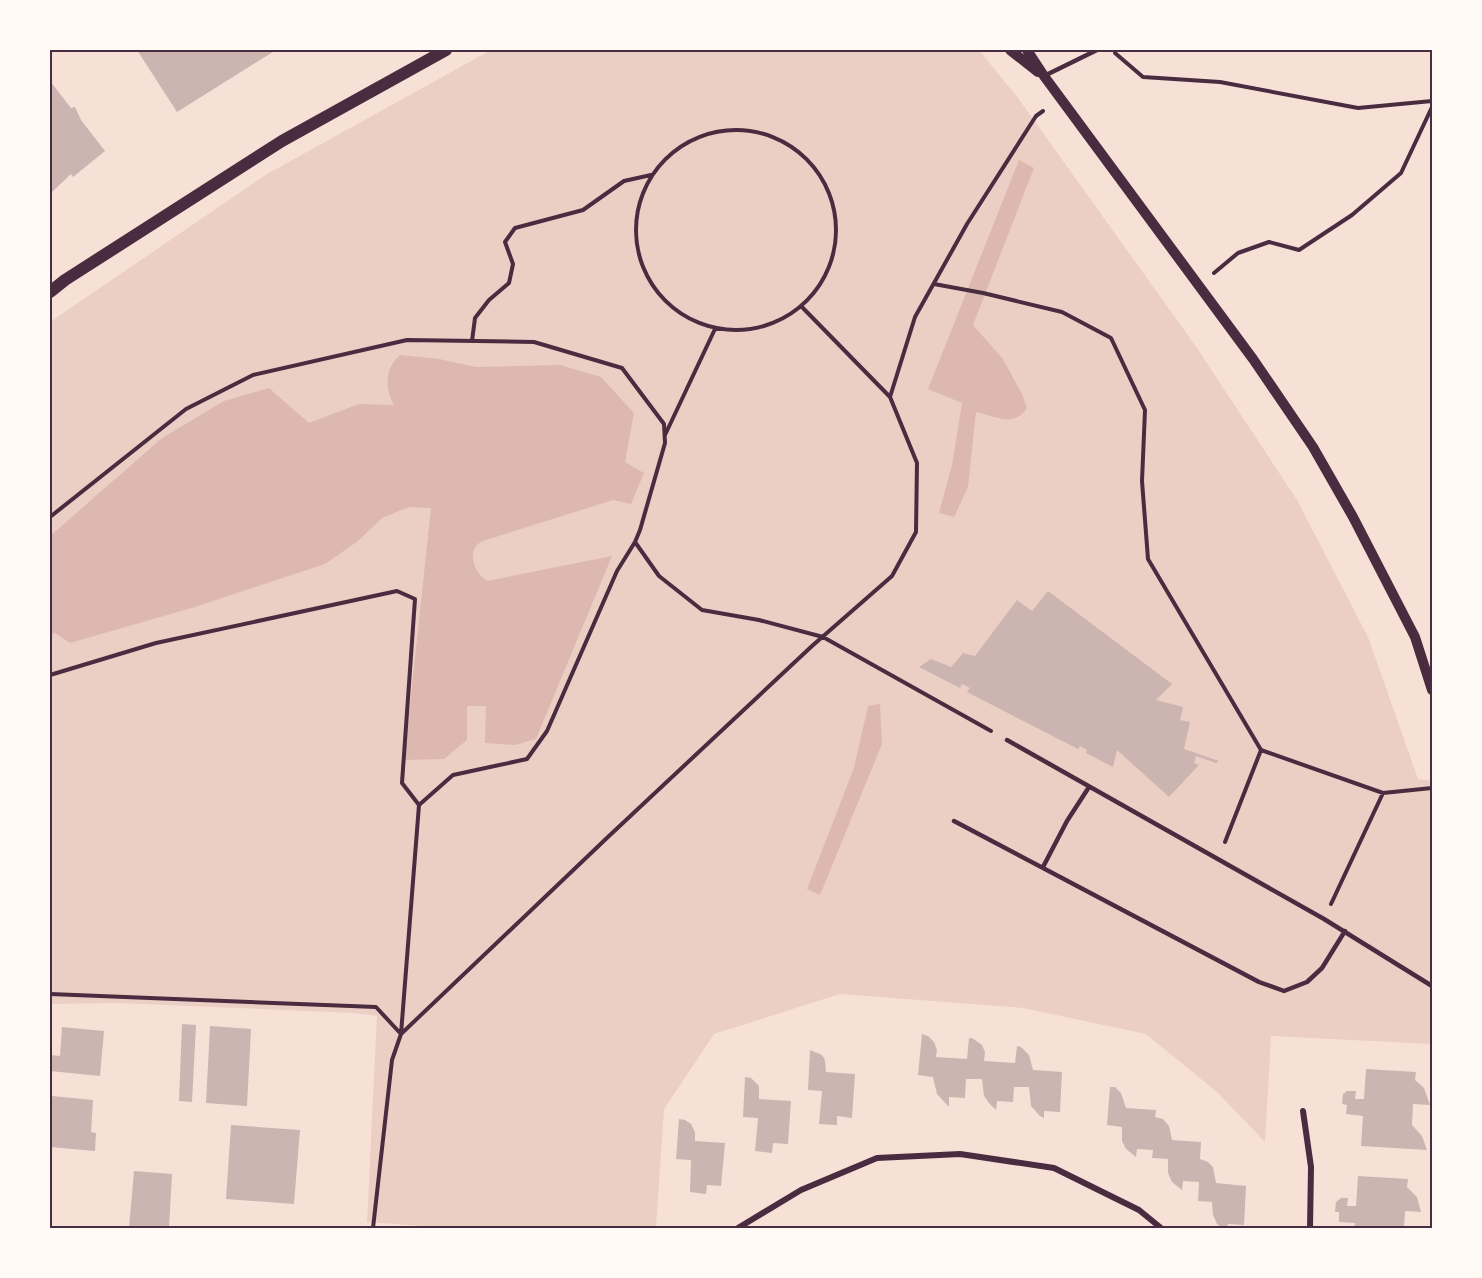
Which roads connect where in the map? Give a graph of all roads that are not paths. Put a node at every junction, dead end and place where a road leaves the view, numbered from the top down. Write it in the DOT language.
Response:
graph roads {
  1 [pos="446,50"];
  2 [pos="1010,50"];
  3 [pos="1027,50"];
  4 [pos="1097,50"];
  5 [pos="1044,76"];
  6 [pos="50,292"];
  7 [pos="1432,690"];
  8 [pos="1007,740"];
  9 [pos="1089,787"];
  10 [pos="954,821"];
  11 [pos="1043,867"];
  12 [pos="1345,931"];
  13 [pos="1432,986"];
  14 [pos="1303,1111"];
  15 [pos="738,1228"];
  16 [pos="1161,1228"];
  17 [pos="1310,1228"];
  1 -- 6 [label="main road"];
  2 -- 5 [label="street"];
  3 -- 5 [label="street"];
  4 -- 5 [label="lane"];
  5 -- 7 [label="street"];
  8 -- 9 [label="lane"];
  9 -- 11 [label="lane"];
  9 -- 12 [label="lane"];
  10 -- 11 [label="lane"];
  11 -- 12 [label="lane"];
  12 -- 13 [label="lane"];
  14 -- 17 [label="street"];
  15 -- 16 [label="street"];
}
